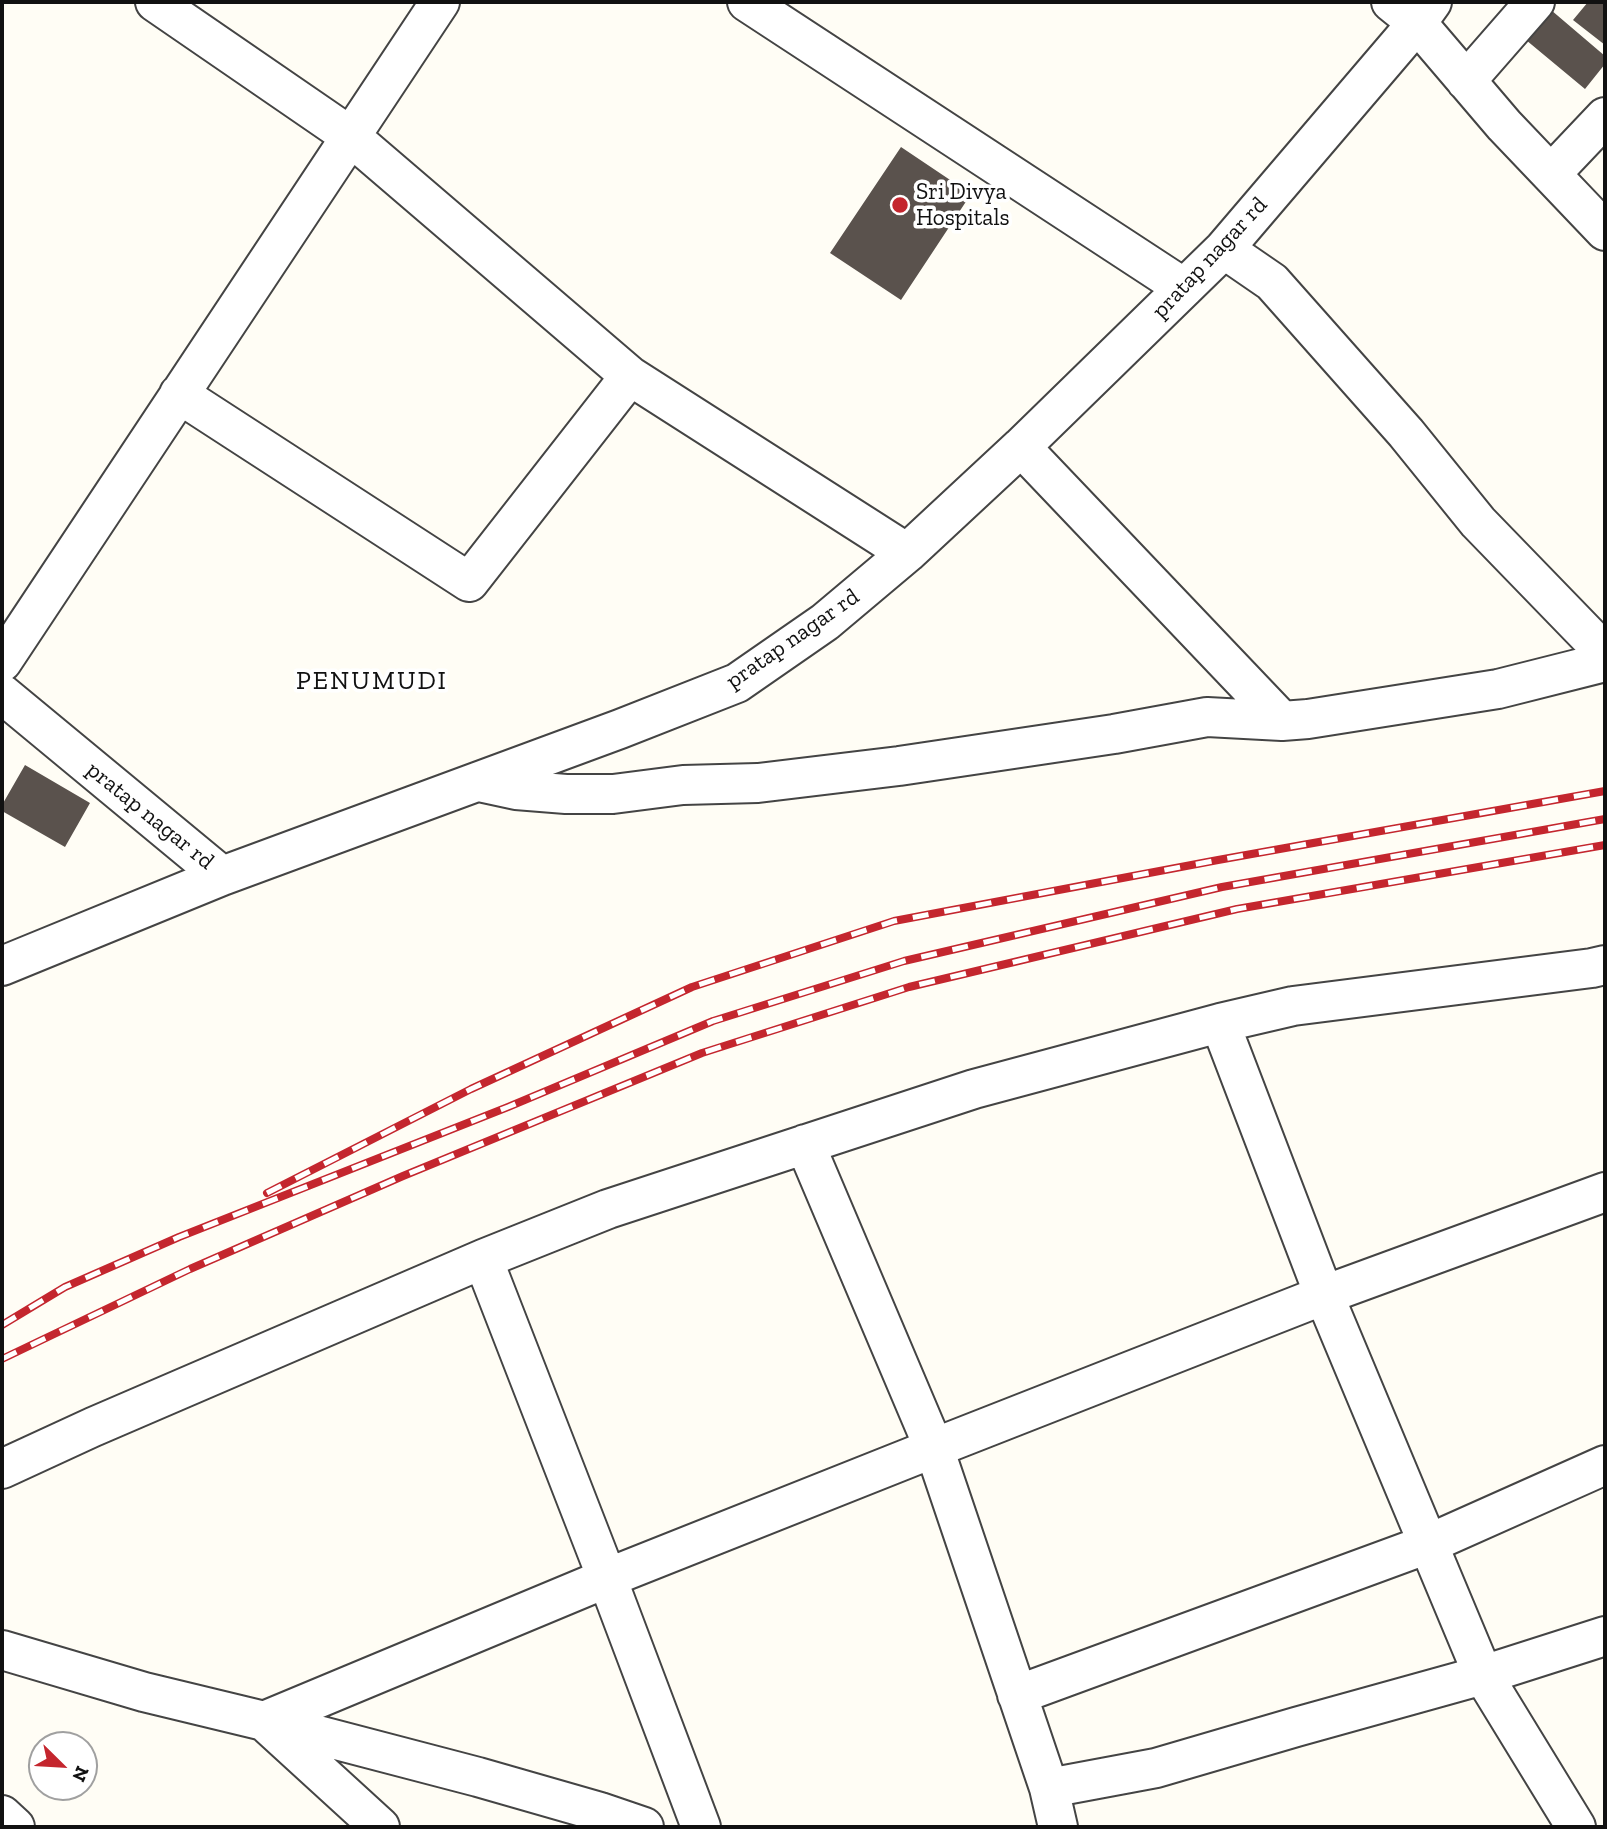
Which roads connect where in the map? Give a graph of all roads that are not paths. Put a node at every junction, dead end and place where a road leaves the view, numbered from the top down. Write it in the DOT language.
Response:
graph roads {
  1 [pos="155,2"];
  2 [pos="440,2"];
  3 [pos="747,2"];
  4 [pos="1535,2"];
  5 [pos="1413,9"];
  6 [pos="1466,81"];
  7 [pos="1605,117"];
  8 [pos="350,136"];
  9 [pos="1551,174"];
  10 [pos="1605,231"];
  11 [pos="1224,249"];
  12 [pos="1184,288"];
  13 [pos="630,376"];
  14 [pos="179,394"];
  15 [pos="1021,447"];
  16 [pos="907,553"];
  17 [pos="1605,653"];
  18 [pos="2,662"];
  19 [pos="1605,662"];
  20 [pos="2,694"];
  21 [pos="1282,721"];
  22 [pos="476,782"];
  23 [pos="222,876"];
  24 [pos="1605,965"];
  25 [pos="2,966"];
  26 [pos="1220,1023"];
  27 [pos="805,1144"];
  28 [pos="1605,1192"];
  29 [pos="483,1259"];
  30 [pos="1324,1295"];
  31 [pos="933,1448"];
  32 [pos="1605,1465"];
  33 [pos="2,1469"];
  34 [pos="1428,1544"];
  35 [pos="607,1578"];
  36 [pos="1605,1636"];
  37 [pos="2,1650"];
  38 [pos="1483,1675"];
  39 [pos="1017,1695"];
  40 [pos="264,1721"];
  41 [pos="1049,1788"];
  42 [pos="2,1815"];
  43 [pos="15,1827"];
  44 [pos="380,1827"];
  45 [pos="644,1827"];
  46 [pos="701,1827"];
  47 [pos="1058,1827"];
  48 [pos="1576,1827"];
  1 -- 8 [label="street"];
  2 -- 8 [label="street"];
  3 -- 12 [label="street"];
  4 -- 6 [label="street"];
  5 -- 6 [label="street"];
  5 -- 11 [label="street, pratap nagar rd"];
  6 -- 9 [label="street"];
  7 -- 9 [label="street"];
  8 -- 13 [label="street"];
  8 -- 14 [label="street"];
  9 -- 10 [label="street"];
  11 -- 12 [label="street, pratap nagar rd"];
  11 -- 17 [label="street"];
  12 -- 15 [label="street, pratap nagar rd"];
  13 -- 14 [label="street"];
  13 -- 16 [label="street"];
  14 -- 18 [label="street"];
  15 -- 16 [label="street, pratap nagar rd"];
  15 -- 21 [label="street"];
  16 -- 22 [label="street, pratap nagar rd"];
  19 -- 21 [label="street"];
  20 -- 23 [label="street, pratap nagar rd"];
  21 -- 22 [label="street"];
  22 -- 23 [label="street, pratap nagar rd"];
  23 -- 25 [label="street"];
  24 -- 26 [label="street"];
  26 -- 27 [label="street"];
  26 -- 30 [label="street"];
  27 -- 29 [label="street"];
  27 -- 31 [label="street"];
  28 -- 30 [label="street"];
  29 -- 33 [label="street"];
  29 -- 35 [label="street"];
  30 -- 31 [label="street"];
  30 -- 34 [label="street"];
  31 -- 35 [label="street"];
  31 -- 39 [label="street"];
  32 -- 34 [label="street"];
  34 -- 38 [label="street"];
  34 -- 39 [label="street"];
  35 -- 40 [label="street"];
  35 -- 46 [label="street"];
  36 -- 38 [label="street"];
  37 -- 40 [label="street"];
  38 -- 41 [label="street"];
  38 -- 48 [label="street"];
  39 -- 41 [label="street"];
  40 -- 44 [label="street"];
  40 -- 45 [label="street"];
  41 -- 47 [label="street"];
  42 -- 43 [label="street"];
}
